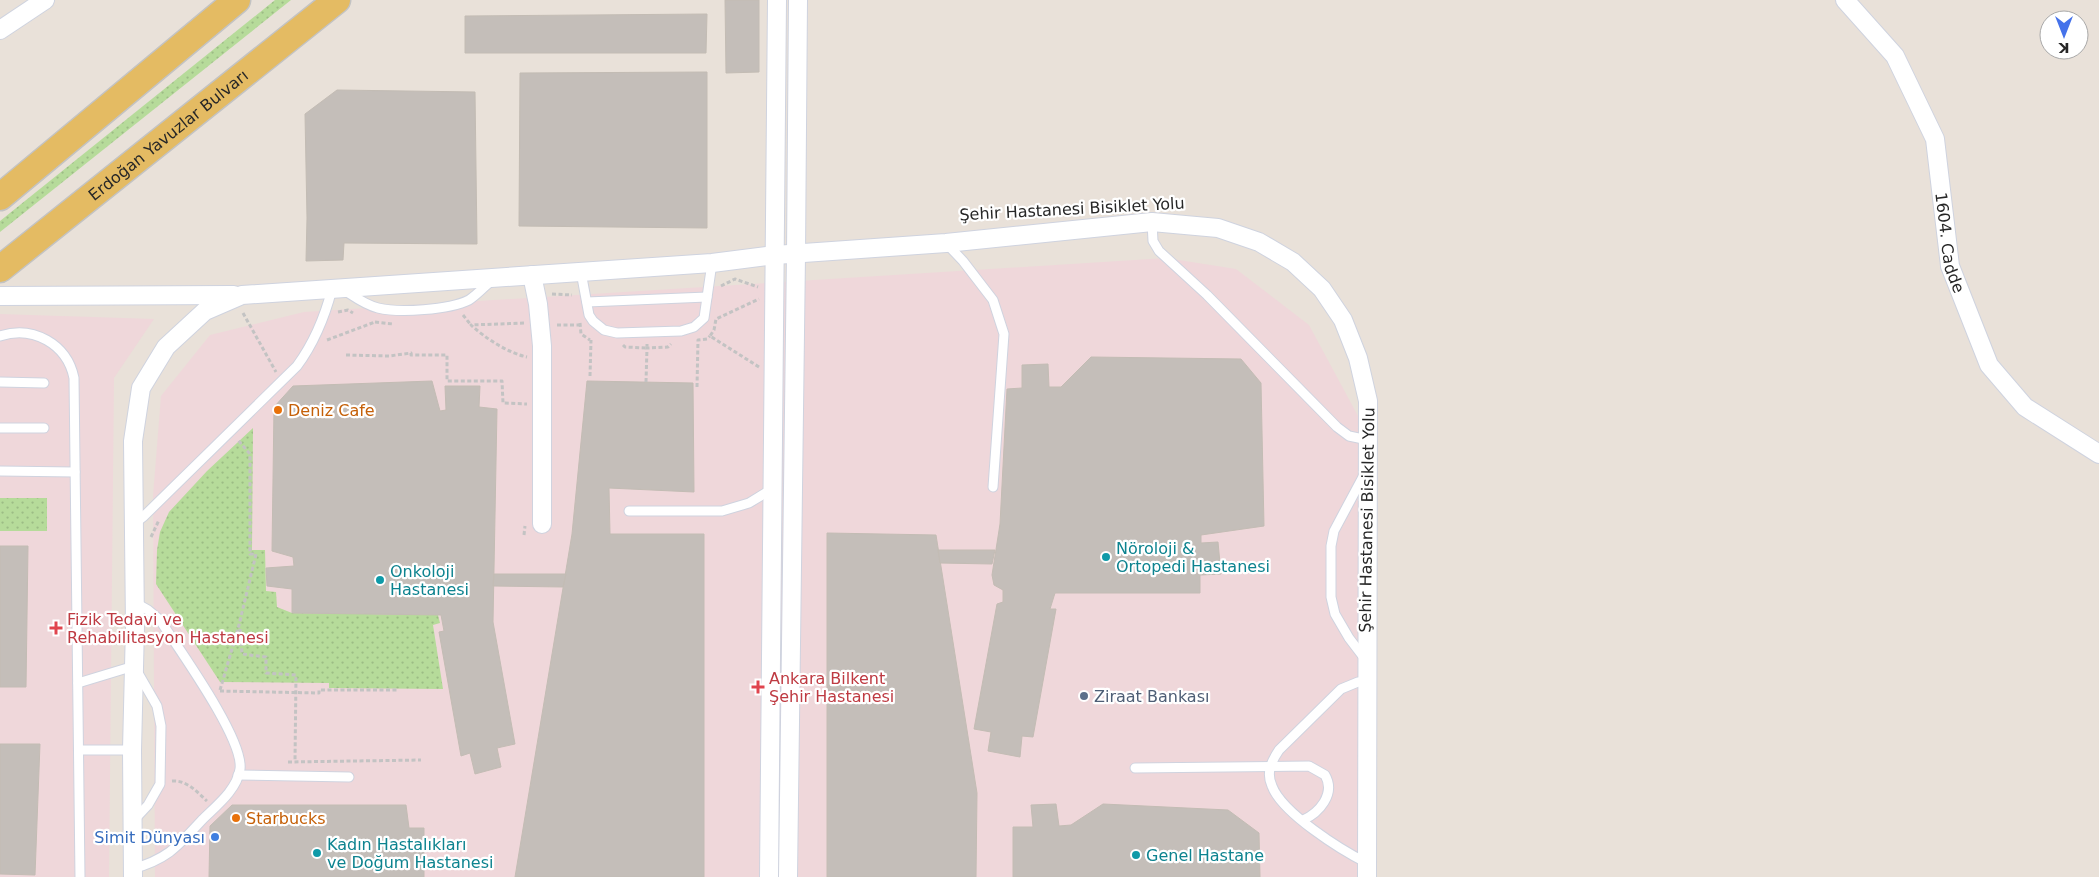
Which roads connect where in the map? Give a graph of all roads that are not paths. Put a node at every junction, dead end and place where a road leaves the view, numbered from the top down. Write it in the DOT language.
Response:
graph roads {
  1 [pos="45,0"];
  2 [pos="337,0"];
  3 [pos="777,0"];
  4 [pos="798,0"];
  5 [pos="1845,0"];
  6 [pos="230,4"];
  7 [pos="0,30"];
  8 [pos="0,197"];
  9 [pos="1152,222"];
  10 [pos="946,243"];
  11 [pos="775,255"];
  12 [pos="796,255"];
  13 [pos="712,263"];
  14 [pos="0,269"];
  15 [pos="581,272"];
  16 [pos="532,276"];
  17 [pos="494,278"];
  18 [pos="337,289"];
  19 [pos="242,295"];
  20 [pos="0,296"];
  21 [pos="707,297"];
  22 [pos="587,302"];
  23 [pos="0,336"];
  24 [pos="0,382"];
  25 [pos="44,383"];
  26 [pos="0,428"];
  27 [pos="44,428"];
  28 [pos="1368,440"];
  29 [pos="2099,454"];
  30 [pos="1368,468"];
  31 [pos="0,472"];
  32 [pos="76,472"];
  33 [pos="993,487"];
  34 [pos="772,489"];
  35 [pos="629,511"];
  36 [pos="134,524"];
  37 [pos="542,524"];
  38 [pos="134,602"];
  39 [pos="1368,663"];
  40 [pos="134,666"];
  41 [pos="1368,681"];
  42 [pos="78,682"];
  43 [pos="79,750"];
  44 [pos="132,750"];
  45 [pos="1270,767"];
  46 [pos="1135,768"];
  47 [pos="238,775"];
  48 [pos="349,777"];
  49 [pos="1303,820"];
  50 [pos="132,822"];
  51 [pos="1367,870"];
  52 [pos="132,873"];
  53 [pos="80,877"];
  54 [pos="769,877"];
  55 [pos="788,877"];
  1 -- 7 [label="street"];
  2 -- 14 [label="main road, Erdoğan Yavuzlar Bulvarı"];
  3 -- 11 [label="street"];
  4 -- 12 [label="street"];
  5 -- 29 [label="street, 1604. Cadde"];
  6 -- 8 [label="main road"];
  9 -- 10 [label="street"];
  9 -- 28 [label="lane"];
  9 -- 28 [label="street"];
  10 -- 12 [label="street"];
  10 -- 33 [label="lane"];
  11 -- 12 [label="street"];
  11 -- 13 [label="street"];
  11 -- 34 [label="street"];
  12 -- 55 [label="street"];
  13 -- 15 [label="street"];
  13 -- 21 [label="lane"];
  15 -- 16 [label="street"];
  15 -- 22 [label="lane"];
  16 -- 17 [label="street"];
  16 -- 37 [label="street"];
  17 -- 18 [label="street"];
  17 -- 18 [label="lane"];
  18 -- 19 [label="street"];
  18 -- 36 [label="lane"];
  19 -- 20 [label="street"];
  19 -- 36 [label="street"];
  21 -- 22 [label="lane"];
  21 -- 22 [label="lane"];
  23 -- 32 [label="lane"];
  24 -- 25 [label="lane"];
  26 -- 27 [label="lane"];
  28 -- 30 [label="street"];
  30 -- 39 [label="street"];
  30 -- 39 [label="lane"];
  31 -- 32 [label="lane"];
  32 -- 42 [label="lane"];
  34 -- 35 [label="lane"];
  34 -- 54 [label="street"];
  36 -- 38 [label="street"];
  38 -- 40 [label="street"];
  38 -- 47 [label="lane"];
  39 -- 41 [label="street"];
  40 -- 42 [label="lane"];
  40 -- 44 [label="street"];
  40 -- 50 [label="lane"];
  41 -- 45 [label="lane"];
  41 -- 51 [label="street"];
  42 -- 43 [label="lane"];
  43 -- 44 [label="lane"];
  43 -- 53 [label="lane"];
  44 -- 50 [label="street"];
  45 -- 46 [label="lane"];
  45 -- 49 [label="lane"];
  45 -- 49 [label="lane"];
  47 -- 48 [label="lane"];
  47 -- 52 [label="lane"];
  49 -- 51 [label="lane"];
  50 -- 52 [label="street"];
}
